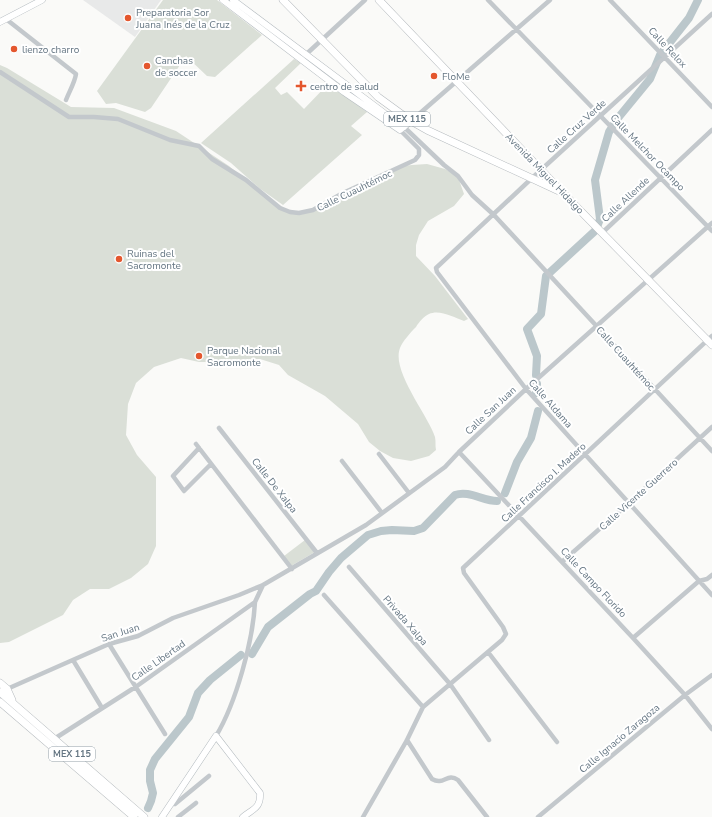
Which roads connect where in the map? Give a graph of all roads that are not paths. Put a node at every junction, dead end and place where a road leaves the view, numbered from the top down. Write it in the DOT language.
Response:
graph roads {
  1 [pos="42,0"];
  2 [pos="223,0"];
  3 [pos="233,0"];
  4 [pos="283,0"];
  5 [pos="365,0"];
  6 [pos="379,0"];
  7 [pos="488,0"];
  8 [pos="550,0"];
  9 [pos="610,0"];
  10 [pos="712,14"];
  11 [pos="6,19"];
  12 [pos="0,22"];
  13 [pos="264,27"];
  14 [pos="516,29"];
  15 [pos="321,40"];
  16 [pos="663,56"];
  17 [pos="303,57"];
  18 [pos="0,72"];
  19 [pos="456,82"];
  20 [pos="66,100"];
  21 [pos="712,107"];
  22 [pos="601,116"];
  23 [pos="411,121"];
  24 [pos="402,128"];
  25 [pos="712,130"];
  26 [pos="541,170"];
  27 [pos="660,178"];
  28 [pos="531,179"];
  29 [pos="563,193"];
  30 [pos="494,215"];
  31 [pos="710,225"];
  32 [pos="712,230"];
  33 [pos="601,231"];
  34 [pos="436,268"];
  35 [pos="648,279"];
  36 [pos="598,326"];
  37 [pos="710,340"];
  38 [pos="526,389"];
  39 [pos="655,389"];
  40 [pos="712,427"];
  41 [pos="219,428"];
  42 [pos="700,438"];
  43 [pos="712,451"];
  44 [pos="459,452"];
  45 [pos="379,454"];
  46 [pos="585,455"];
  47 [pos="342,461"];
  48 [pos="211,464"];
  49 [pos="410,493"];
  50 [pos="629,503"];
  51 [pos="382,513"];
  52 [pos="520,516"];
  53 [pos="317,553"];
  54 [pos="563,561"];
  55 [pos="349,567"];
  56 [pos="292,569"];
  57 [pos="712,575"];
  58 [pos="699,581"];
  59 [pos="262,585"];
  60 [pos="324,595"];
  61 [pos="712,595"];
  62 [pos="255,602"];
  63 [pos="633,638"];
  64 [pos="110,644"];
  65 [pos="488,652"];
  66 [pos="73,660"];
  67 [pos="712,675"];
  68 [pos="0,683"];
  69 [pos="450,684"];
  70 [pos="137,686"];
  71 [pos="3,691"];
  72 [pos="685,695"];
  73 [pos="0,702"];
  74 [pos="0,706"];
  75 [pos="11,707"];
  76 [pos="423,707"];
  77 [pos="102,708"];
  78 [pos="712,729"];
  79 [pos="166,734"];
  80 [pos="216,736"];
  81 [pos="54,739"];
  82 [pos="407,740"];
  83 [pos="489,740"];
  84 [pos="557,742"];
  85 [pos="209,776"];
  86 [pos="196,803"];
  87 [pos="171,804"];
  88 [pos="134,817"];
  89 [pos="144,817"];
  90 [pos="162,817"];
  91 [pos="178,817"];
  92 [pos="242,817"];
  93 [pos="363,817"];
  94 [pos="487,817"];
  95 [pos="538,817"];
  1 -- 11 [label="main road"];
  2 -- 13 [label="main road, Calle Cuauhtémoc"];
  3 -- 13 [label="main road, Calle Cuauhtémoc"];
  4 -- 15 [label="main road, MEX 115"];
  5 -- 15 [label="street"];
  6 -- 19 [label="main road, Avenida Miguel Hidalgo / MEX 115"];
  7 -- 14 [label="street, Calle Melchor Ocampo"];
  8 -- 14 [label="street"];
  9 -- 16 [label="street, Calle Relox"];
  10 -- 16 [label="street, Calle Cruz Verde"];
  11 -- 12 [label="main road"];
  11 -- 20 [label="street"];
  13 -- 17 [label="main road, Calle Cuauhtémoc"];
  14 -- 19 [label="street"];
  14 -- 22 [label="street, Calle Melchor Ocampo"];
  15 -- 17 [label="street"];
  15 -- 23 [label="main road, MEX 115"];
  16 -- 21 [label="street, Calle Relox"];
  16 -- 22 [label="street, Calle Cruz Verde"];
  17 -- 24 [label="main road, Calle Cuauhtémoc"];
  18 -- 24 [label="street, Calle Cuauhtémoc"];
  19 -- 23 [label="street"];
  19 -- 26 [label="main road, Avenida Miguel Hidalgo / MEX 115"];
  22 -- 26 [label="street, Calle Cruz Verde"];
  22 -- 27 [label="street, Calle Melchor Ocampo"];
  23 -- 24 [label="main road"];
  23 -- 28 [label="main road, MEX 115"];
  24 -- 30 [label="street, Calle Cuauhtémoc"];
  25 -- 27 [label="street, Calle Allende"];
  26 -- 28 [label="street, Calle Cruz Verde"];
  26 -- 29 [label="main road, Avenida Miguel Hidalgo / MEX 115"];
  27 -- 31 [label="street, Calle Melchor Ocampo"];
  27 -- 33 [label="street, Calle Allende"];
  28 -- 29 [label="main road, MEX 115"];
  28 -- 30 [label="street, Calle Cruz Verde"];
  29 -- 33 [label="main road, Avenida Miguel Hidalgo / MEX 115"];
  30 -- 34 [label="street, Calle Cruz Verde"];
  30 -- 36 [label="street, Calle Cuauhtémoc"];
  31 -- 32 [label="street, Calle Melchor Ocampo"];
  31 -- 35 [label="street, Calle San Juan"];
  33 -- 35 [label="main road, Avenida Miguel Hidalgo / MEX 115"];
  34 -- 38 [label="street, Calle Aldama"];
  35 -- 36 [label="street, Calle San Juan"];
  35 -- 37 [label="main road, Avenida Miguel Hidalgo / MEX 115"];
  36 -- 38 [label="street, Calle San Juan"];
  36 -- 39 [label="street, Calle Cuauhtémoc"];
  37 -- 39 [label="street, Calle Francisco I. Madero"];
  38 -- 44 [label="street, Calle San Juan"];
  38 -- 46 [label="street, Calle Aldama"];
  39 -- 42 [label="street, Calle Cuauhtémoc"];
  39 -- 46 [label="street, Calle Francisco I. Madero"];
  40 -- 42 [label="street, Calle Vicente Guerrero"];
  41 -- 53 [label="street, Calle De Xalpa"];
  42 -- 43 [label="street, Calle Cuauhtémoc"];
  42 -- 50 [label="street, Calle Vicente Guerrero"];
  44 -- 49 [label="street, Calle San Juan"];
  44 -- 52 [label="street, Calle Campo Florido"];
  45 -- 49 [label="street"];
  46 -- 50 [label="street, Calle Aldama"];
  46 -- 52 [label="street, Calle Francisco I. Madero"];
  47 -- 51 [label="street"];
  48 -- 48 [label="street"];
  48 -- 56 [label="street"];
  49 -- 51 [label="street, Calle San Juan"];
  50 -- 54 [label="street, Calle Vicente Guerrero"];
  50 -- 58 [label="street, Calle Aldama"];
  51 -- 53 [label="street, Calle San Juan"];
  52 -- 54 [label="street, Calle Campo Florido"];
  52 -- 65 [label="street, Calle Francisco I. Madero"];
  53 -- 56 [label="street, Calle San Juan"];
  54 -- 63 [label="street, Calle Campo Florido"];
  55 -- 69 [label="street, Privada Xalpa"];
  56 -- 59 [label="street, Calle San Juan"];
  57 -- 58 [label="street"];
  58 -- 61 [label="street, Calle Aldama"];
  58 -- 63 [label="street"];
  59 -- 62 [label="street"];
  59 -- 64 [label="street, San Juan"];
  60 -- 76 [label="street"];
  62 -- 70 [label="street, Calle Libertad"];
  62 -- 80 [label="street"];
  63 -- 72 [label="street, Calle Campo Florido"];
  64 -- 66 [label="street, San Juan"];
  64 -- 70 [label="street"];
  65 -- 69 [label="street"];
  65 -- 84 [label="street"];
  66 -- 71 [label="street, San Juan"];
  66 -- 77 [label="street"];
  67 -- 72 [label="street, Calle Ignacio Zaragoza"];
  68 -- 71 [label="main road"];
  69 -- 76 [label="street"];
  69 -- 83 [label="street, Privada Xalpa"];
  70 -- 77 [label="street, Calle Libertad"];
  70 -- 79 [label="street"];
  71 -- 75 [label="main road, MEX 115"];
  72 -- 78 [label="street, Calle Campo Florido"];
  72 -- 95 [label="street, Calle Ignacio Zaragoza"];
  73 -- 75 [label="main road, MEX 115"];
  74 -- 75 [label="main road"];
  75 -- 81 [label="main road, MEX 115"];
  75 -- 88 [label="main road, MEX 115"];
  76 -- 82 [label="street"];
  77 -- 81 [label="street, Calle Libertad"];
  80 -- 87 [label="main road"];
  80 -- 92 [label="main road"];
  81 -- 89 [label="main road, MEX 115"];
  82 -- 93 [label="street"];
  82 -- 94 [label="street"];
  85 -- 87 [label="street"];
  86 -- 91 [label="street"];
  87 -- 90 [label="main road"];
}
